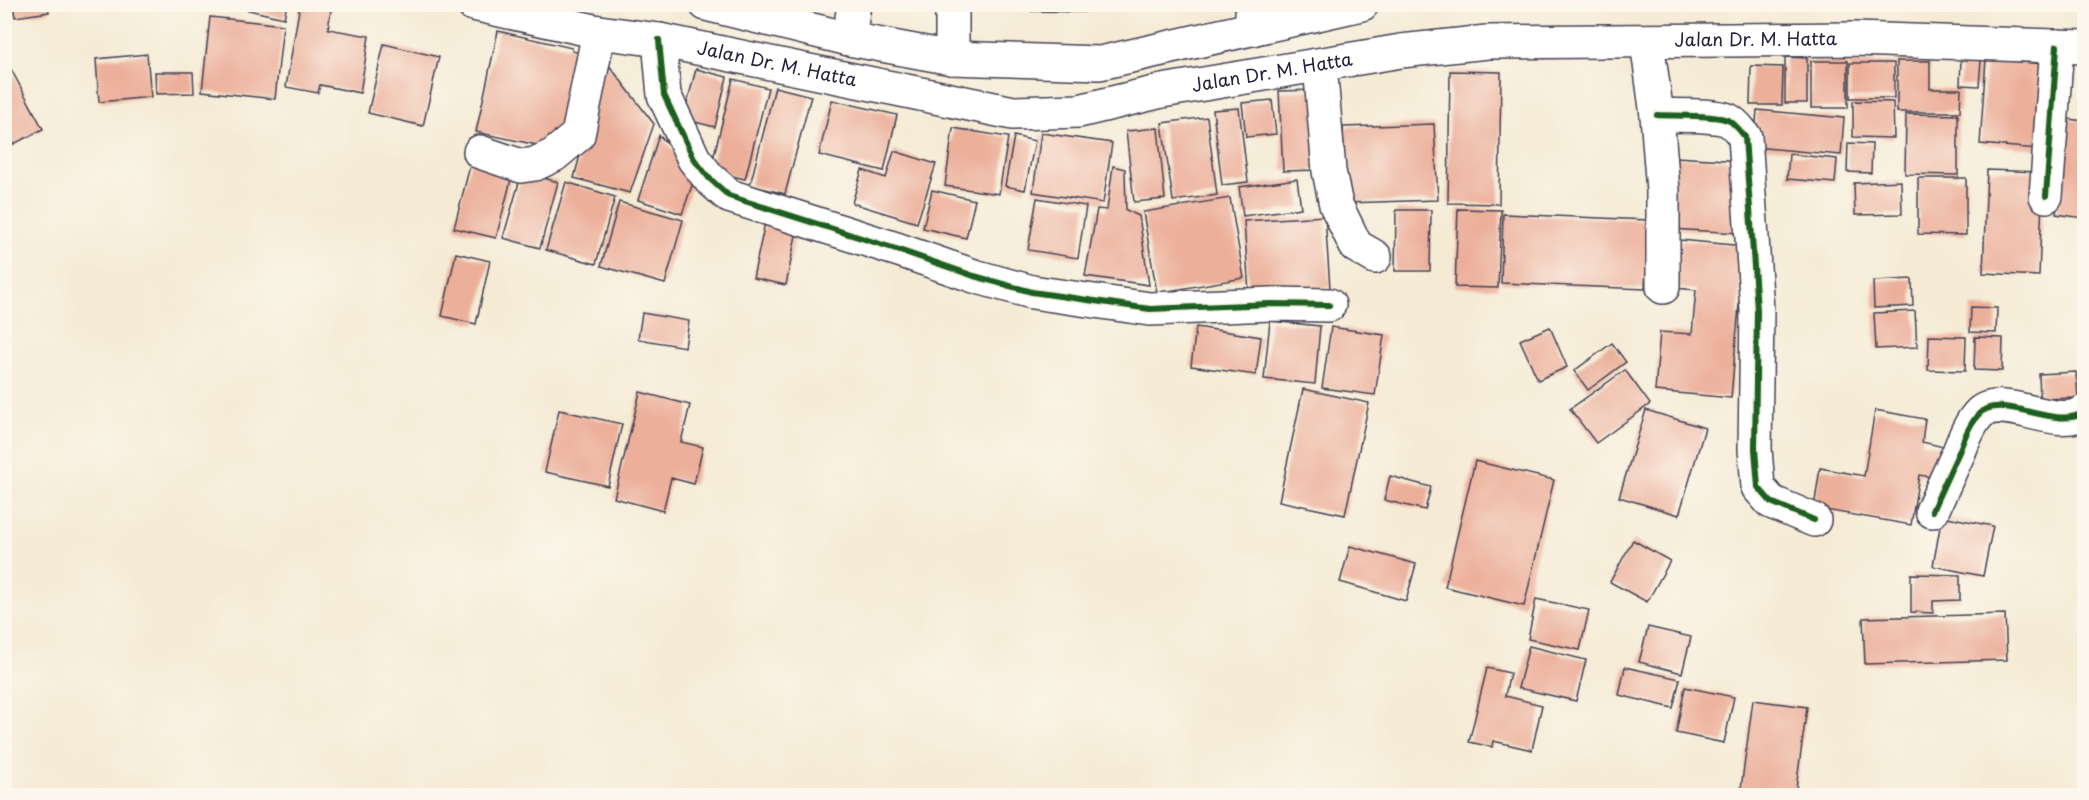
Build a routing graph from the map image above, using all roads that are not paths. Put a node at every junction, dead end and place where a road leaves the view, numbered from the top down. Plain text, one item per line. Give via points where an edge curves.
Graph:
1 (473, 4) edge
2 (706, 4) edge
3 (854, 4) edge
4 (952, 4) edge
5 (1362, 4) edge
6 (1252, 17) edge
7 (599, 32) junction
8 (849, 39) junction
9 (659, 40) junction
10 (1647, 42) junction
11 (2071, 46) edge
12 (951, 58) junction
13 (1320, 65) junction
14 (1657, 115) junction
15 (480, 152) dead end
16 (2046, 196) dead end
17 (1375, 257) dead end
18 (1663, 287) dead end
19 (1329, 304) dead end
20 (2085, 412) edge
21 (1932, 511) dead end
22 (1814, 520) dead end

1 - 7 street, Jalan Dr. M. Hatta
2 - 8 street
3 - 8 street
4 - 12 street
5 - 6 street
6 - 12 street via 1100,63
7 - 9 street, Jalan Dr. M. Hatta
7 - 15 street via 578,135 554,155 535,164 521,166
8 - 12 street
9 - 13 street, Jalan Dr. M. Hatta via 1013,113 1079,111 1162,91
9 - 19 street via 664,95 694,159 729,196 1032,292 1150,309
10 - 11 street, Jalan Dr. M. Hatta via 1855,39
10 - 13 street, Jalan Dr. M. Hatta via 1487,42
10 - 14 street
11 - 16 street
13 - 17 street via 1329,171 1336,205 1356,246
14 - 18 street
14 - 22 street via 1728,120 1745,137 1757,310 1758,487 1771,501
20 - 21 street via 2066,417 1997,406 1986,408 1969,428

